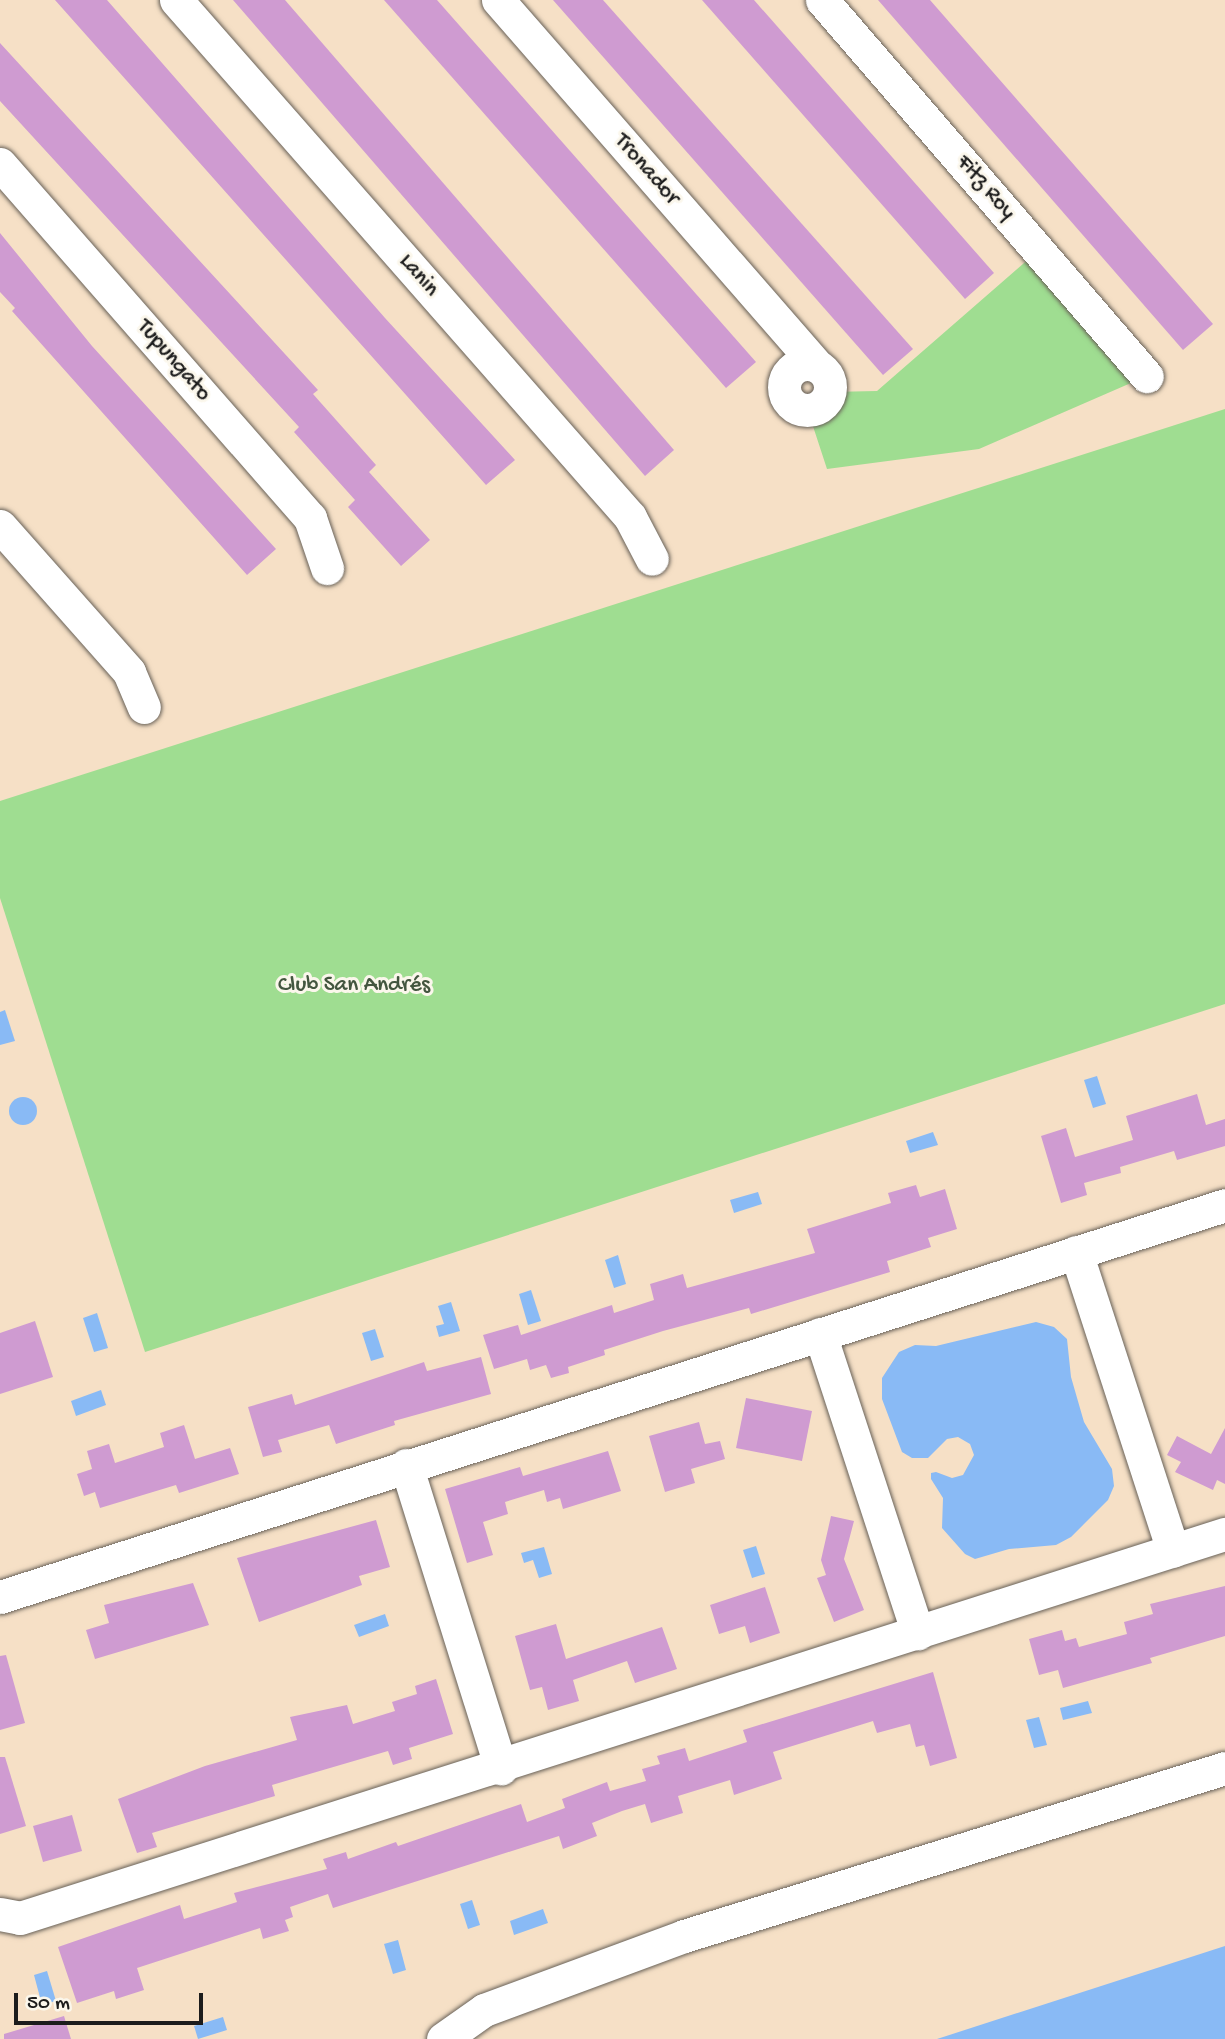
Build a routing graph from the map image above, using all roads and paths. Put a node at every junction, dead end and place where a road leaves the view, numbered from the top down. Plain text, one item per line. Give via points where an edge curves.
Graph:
1 (176, 0) edge
2 (498, 0) edge
3 (822, 0) edge
4 (0, 164) edge
5 (803, 369) dead end
6 (1147, 376) dead end
7 (0, 526) edge
8 (652, 559) dead end
9 (327, 568) dead end
10 (144, 708) dead end
11 (1225, 1205) edge
12 (1076, 1252) junction
13 (820, 1334) junction
14 (406, 1465) junction
15 (1225, 1534) edge
16 (1173, 1551) junction
17 (0, 1596) edge
18 (918, 1633) junction
19 (500, 1768) junction
20 (1225, 1768) edge
21 (0, 1914) edge
22 (443, 2039) edge

1 - 8 street, Lanin via 629,517
2 - 5 street, Tronador via 795,339
3 - 6 street, Fitz Roy
4 - 9 street, Tupungato via 310,518
7 - 10 street via 129,672
11 - 12 street
12 - 13 street
12 - 16 street
13 - 14 street
13 - 18 street
14 - 17 street
14 - 19 street
15 - 16 street
16 - 18 street
18 - 19 street
19 - 21 street via 20,1918
20 - 22 street via 684,1936 497,2004

